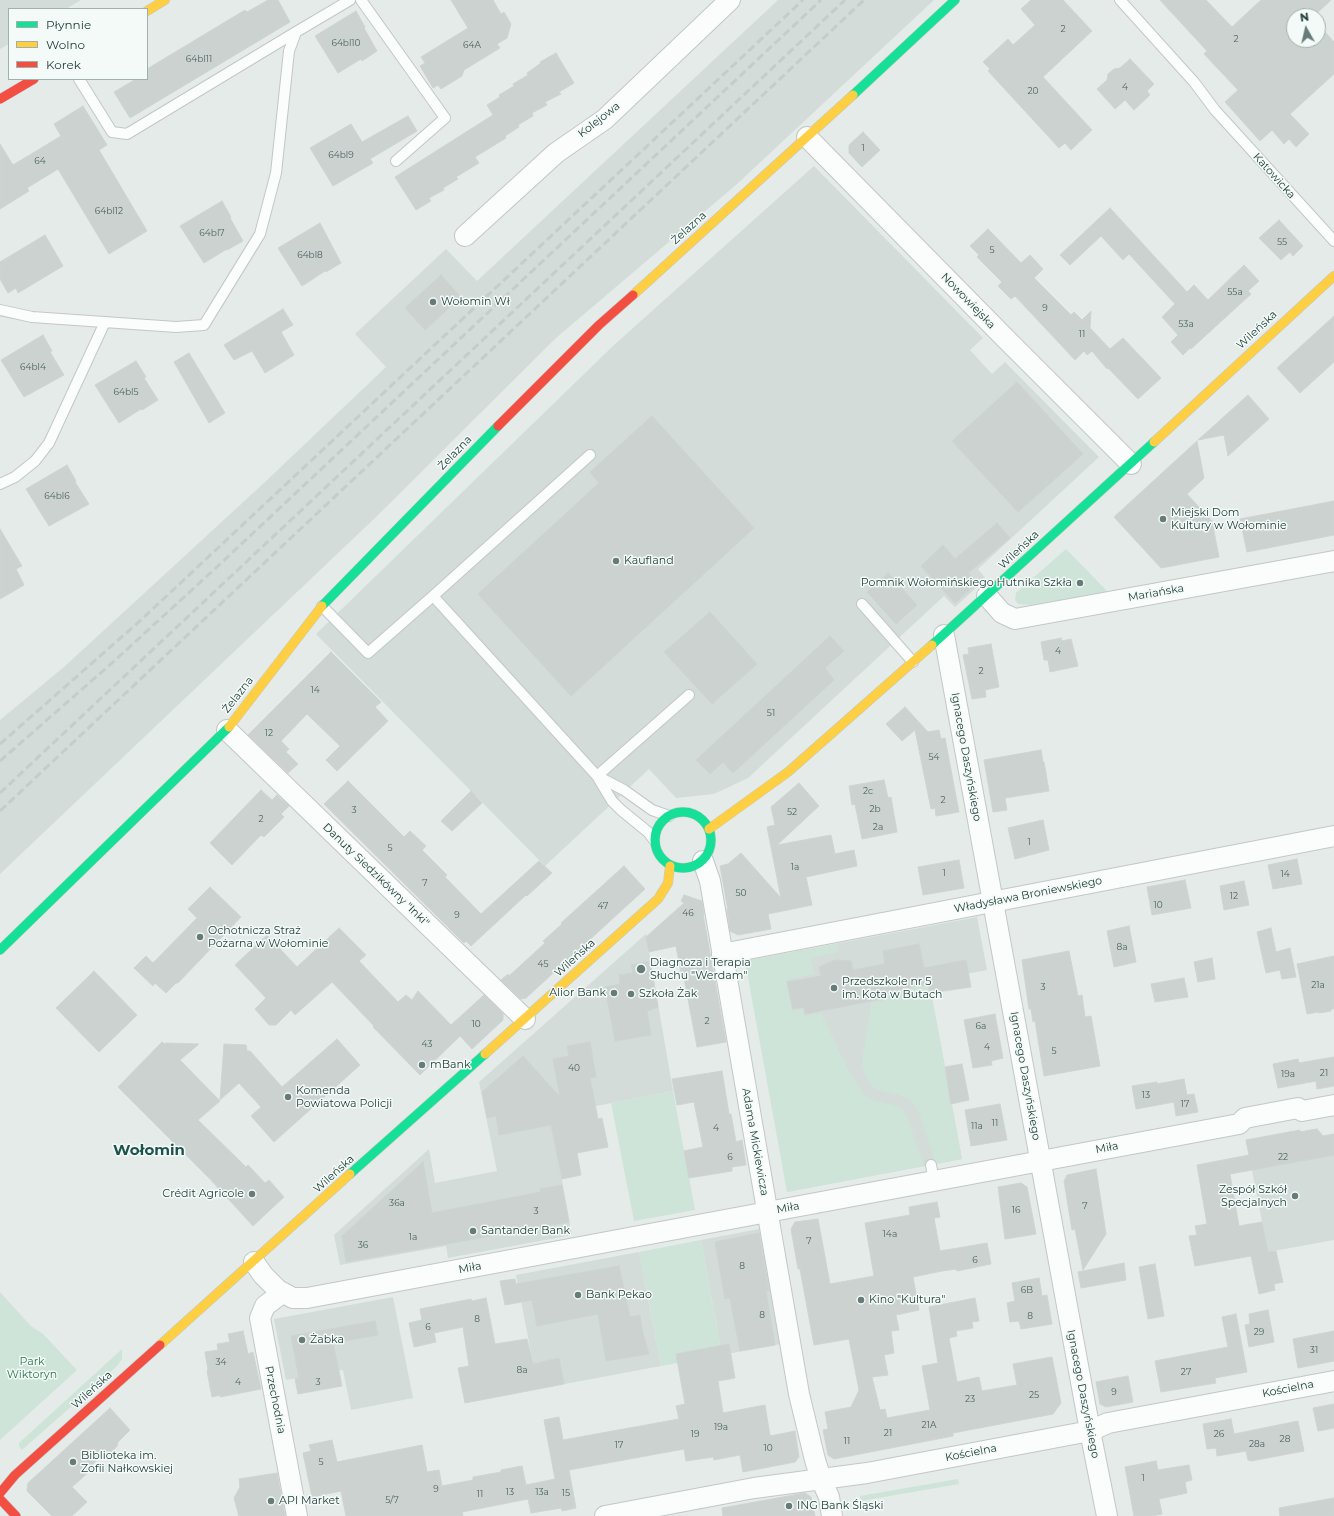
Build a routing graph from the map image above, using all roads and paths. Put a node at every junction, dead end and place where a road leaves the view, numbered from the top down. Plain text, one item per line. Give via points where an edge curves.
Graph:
1 (165, 0) edge
2 (350, 0) edge
3 (361, 0) edge
4 (730, 0) edge
5 (955, 0) edge
6 (1120, 0) edge
7 (148, 10) edge
8 (296, 32) junction
9 (32, 80) edge
10 (80, 80) edge
11 (0, 99) edge
12 (807, 137) junction
13 (396, 161) dead end
14 (465, 236) dead end
15 (1334, 241) edge
16 (1334, 276) edge
17 (0, 310) edge
18 (105, 322) junction
19 (590, 454) dead end
20 (1131, 464) junction
21 (0, 484) edge
22 (1334, 561) edge
23 (433, 596) junction
24 (987, 596) junction
25 (862, 604) dead end
26 (322, 606) junction
27 (944, 635) junction
28 (913, 662) junction
29 (689, 695) dead end
30 (227, 730) junction
31 (597, 776) junction
32 (669, 816) junction
33 (709, 829) junction
34 (1334, 836) edge
35 (654, 840) junction
36 (703, 861) junction
37 (670, 866) junction
38 (993, 901) junction
39 (0, 950) edge
40 (722, 954) junction
41 (525, 1019) junction
42 (1334, 1105) edge
43 (1040, 1160) junction
44 (767, 1212) junction
45 (254, 1262) junction
46 (282, 1293) junction
47 (1334, 1380) edge
48 (1090, 1431) junction
49 (821, 1479) junction
50 (0, 1493) edge
51 (0, 1499) edge
52 (16, 1516) edge
53 (297, 1516) edge
54 (605, 1516) edge
55 (832, 1516) edge
56 (1107, 1516) edge

1 - 7 street
2 - 8 lane
3 - 13 lane via 445,118
4 - 14 street, Kolejowa via 605,119 556,153
5 - 12 street, Żelazna
6 - 15 lane, Katowicka via 1194,82 1215,110
8 - 10 lane via 127,134 112,132
8 - 18 lane via 289,51 276,173 260,234 204,325 176,327
9 - 11 street
12 - 20 street, Nowowiejska
12 - 26 street, Żelazna via 599,325
16 - 20 street, Wileńska
17 - 18 lane via 32,317
18 - 21 lane via 49,443 35,461 15,478
19 - 23 lane
20 - 24 street, Wileńska
22 - 24 street, Mariańska via 1015,619 1002,614
23 - 26 lane via 368,653
23 - 31 lane
24 - 27 street, Wileńska
25 - 28 lane
26 - 30 street, Żelazna
27 - 28 street, Wileńska
27 - 38 street, Ignacego Daszyńskiego
28 - 33 street, Wileńska via 788,772
29 - 31 lane
30 - 39 street, Żelazna
30 - 41 street, Danuty Siedzikówny "Inki"
31 - 32 lane via 624,790 652,810
31 - 35 lane via 612,801
32 - 33 street via 676,812 692,813 705,822
32 - 35 street via 658,826
33 - 36 street via 712,843
34 - 38 street, Władysława Broniewskiego
35 - 37 street via 658,855
36 - 37 street via 690,868
36 - 40 street, Adama Mickiewicza via 710,881
37 - 41 street, Wileńska via 668,883 658,899
38 - 40 street, Władysława Broniewskiego
38 - 43 street, Ignacego Daszyńskiego
40 - 44 street, Adama Mickiewicza
41 - 45 street, Wileńska
42 - 43 street, Miła via 1302,1111 1298,1108 1245,1118 1240,1124
43 - 44 street, Miła via 932,1173
43 - 48 street, Ignacego Daszyńskiego
44 - 46 street, Miła via 317,1296 293,1298
44 - 49 street, Adama Mickiewicza via 799,1394
45 - 46 street, Miła
45 - 50 street, Wileńska via 27,1464
46 - 53 street, Przechodnia via 265,1306 260,1318
47 - 48 street, Kościelna via 1108,1423
48 - 49 street, Kościelna
48 - 56 street, Ignacego Daszyńskiego
49 - 54 street, Kościelna via 754,1488
49 - 55 street, Adama Mickiewicza via 829,1497
51 - 52 street

